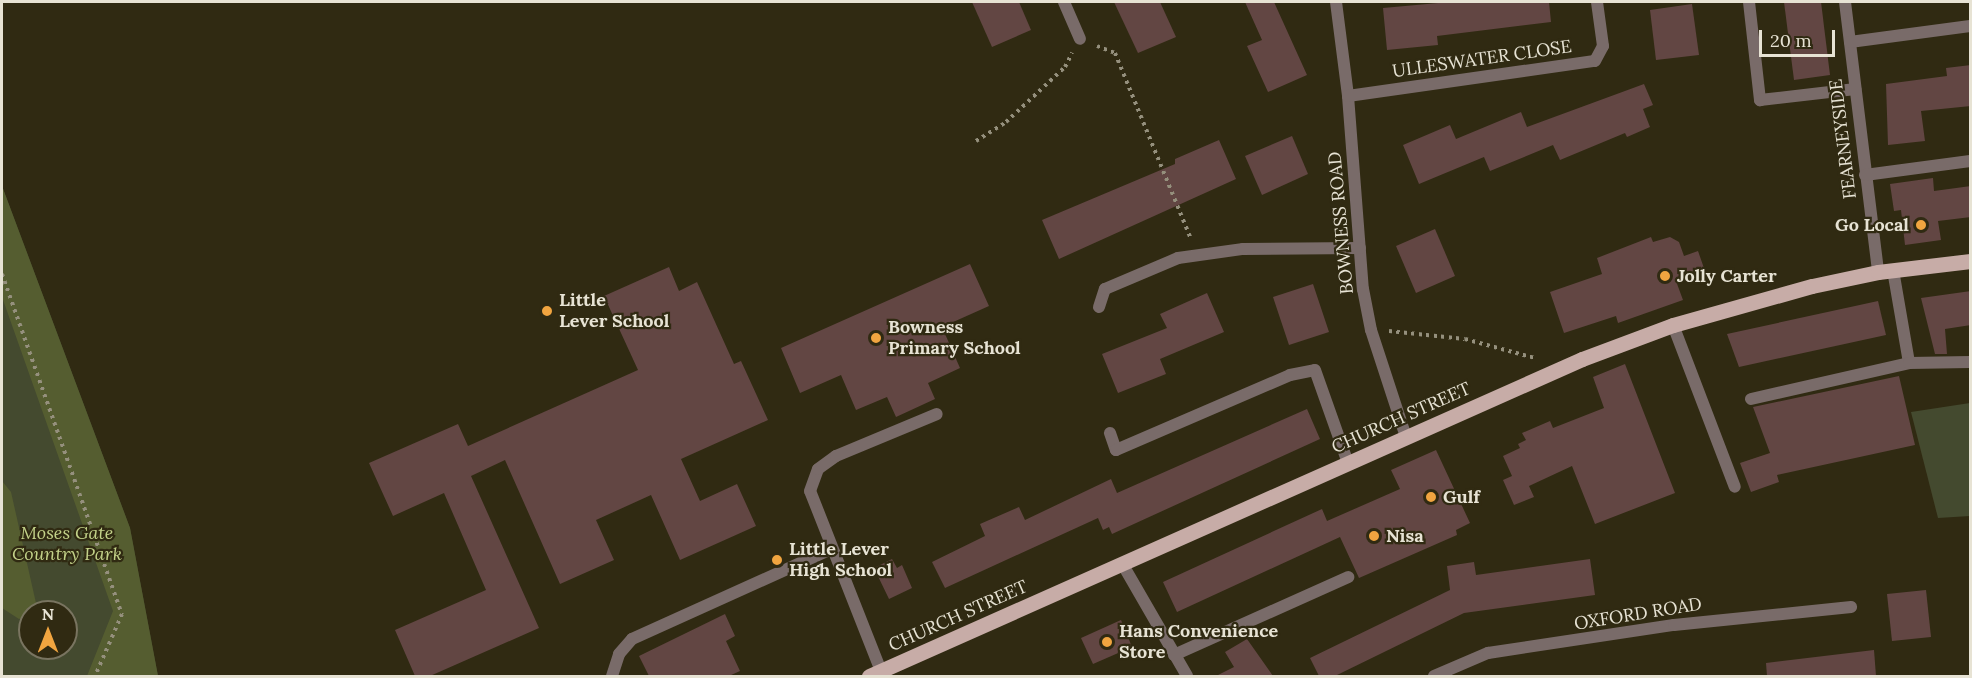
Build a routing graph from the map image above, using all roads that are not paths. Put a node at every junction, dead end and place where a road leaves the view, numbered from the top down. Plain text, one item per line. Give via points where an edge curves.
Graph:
1 (1064, 2) edge
2 (1336, 2) edge
3 (1597, 2) edge
4 (1749, 2) edge
5 (1845, 2) edge
6 (1971, 26) edge
7 (1080, 39) road end
8 (1850, 42) junction
9 (1856, 89) junction
10 (1348, 96) junction
11 (1971, 161) edge
12 (1864, 175) junction
13 (1359, 248) junction
14 (1971, 261) edge
15 (1886, 271) junction
16 (1099, 307) dead end
17 (1673, 325) junction
18 (1971, 362) edge
19 (1909, 363) junction
20 (1751, 399) dead end
21 (938, 414) dead end
22 (1110, 433) dead end
23 (1406, 436) junction
24 (1348, 463) junction
25 (1735, 487) dead end
26 (831, 549) junction
27 (1123, 565) junction
28 (1348, 577) dead end
29 (1851, 607) dead end
30 (1174, 655) junction
31 (875, 674) edge
32 (612, 676) edge
33 (1187, 676) edge
34 (1434, 676) edge

1 - 7 street
2 - 10 street, BOWNESS ROAD
3 - 10 street, ULLESWATER CLOSE via 1603,46 1595,61
4 - 9 street via 1760,100
5 - 8 street, FEARNEYSIDE
6 - 8 street
8 - 9 street, FEARNEYSIDE
9 - 12 street, FEARNEYSIDE
10 - 13 street, BOWNESS ROAD
11 - 12 street
12 - 15 street, FEARNEYSIDE
13 - 16 street via 1243,249 1178,258 1105,289
13 - 23 street, BOWNESS ROAD via 1371,330
14 - 15 main road, CHURCH STREET
15 - 17 main road, CHURCH STREET via 1812,286
15 - 19 street, FEARNEYSIDE
17 - 23 main road, CHURCH STREET via 1564,366
17 - 25 street
18 - 19 street
19 - 20 street
21 - 26 street via 836,456 818,469 810,491
22 - 24 street via 1116,450 1290,375 1315,370
23 - 24 main road, CHURCH STREET
24 - 27 main road, CHURCH STREET
26 - 31 street
26 - 32 street via 632,639 619,654
27 - 30 street
27 - 31 main road, CHURCH STREET
28 - 30 street
29 - 34 street, OXFORD ROAD via 1674,625 1488,653
30 - 33 street

